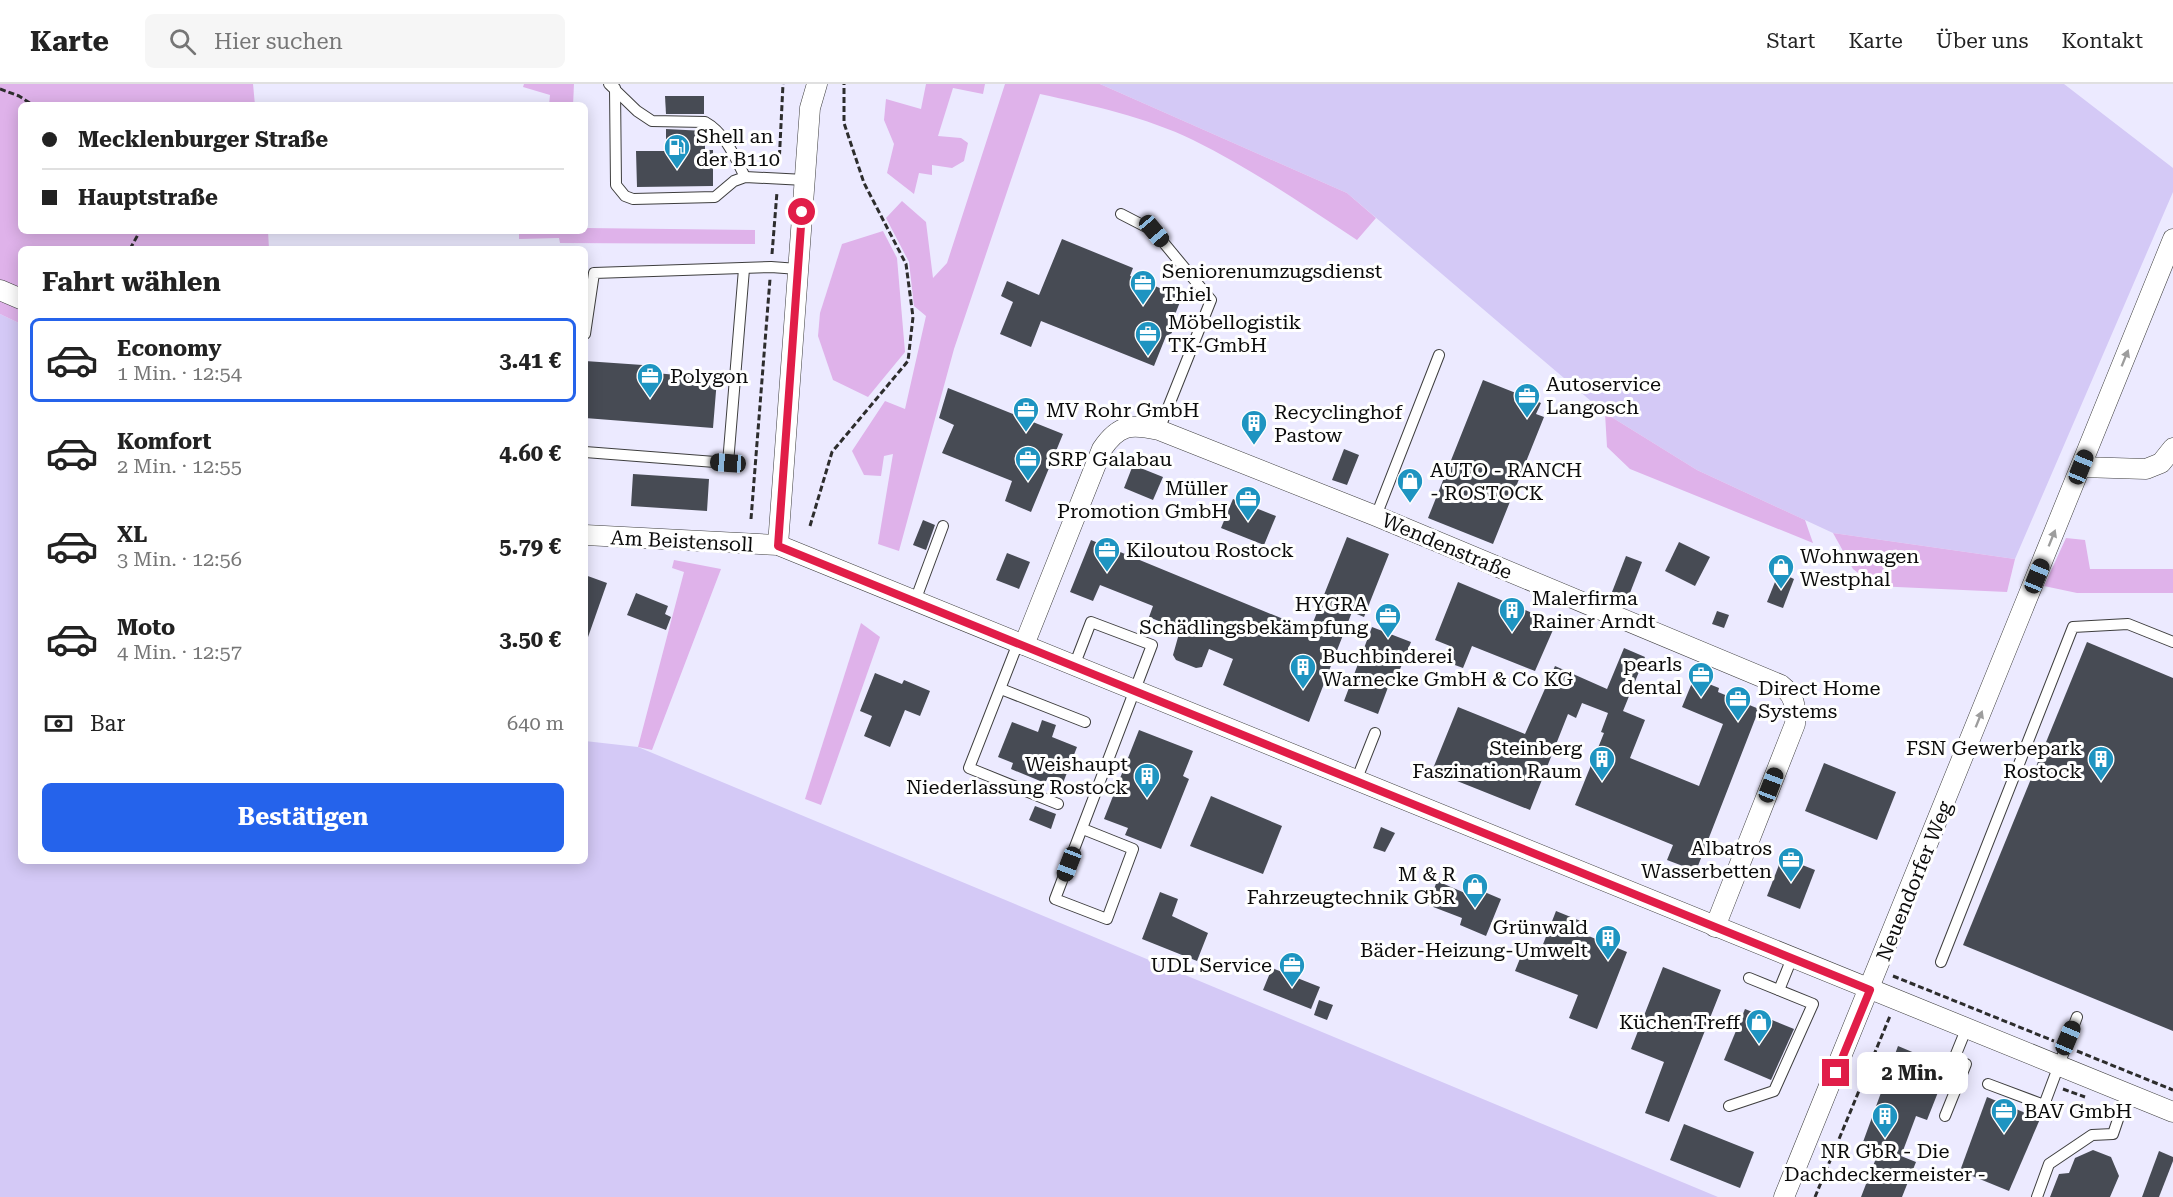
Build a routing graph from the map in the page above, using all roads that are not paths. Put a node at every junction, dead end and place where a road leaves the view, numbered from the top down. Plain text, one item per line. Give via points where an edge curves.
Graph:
1 (804, 84) edge
2 (817, 84) edge
3 (612, 86) edge
4 (810, 108) junction
5 (745, 177) junction
6 (805, 180) junction
7 (1121, 214) dead end
8 (2173, 238) edge
9 (744, 268) junction
10 (798, 269) junction
11 (0, 290) edge
12 (18, 298) edge
13 (588, 314) edge
14 (1439, 355) dead end
15 (1159, 430) junction
16 (2173, 448) edge
17 (588, 452) edge
18 (2081, 467) junction
19 (1376, 516) junction
20 (943, 526) dead end
21 (588, 535) edge
22 (778, 546) junction
23 (915, 601) junction
24 (2173, 642) edge
25 (1021, 644) junction
26 (1074, 666) junction
27 (1000, 688) junction
28 (1133, 690) junction
29 (1085, 722) dead end
30 (1376, 733) dead end
31 (1356, 781) junction
32 (1058, 804) dead end
33 (1083, 829) junction
34 (1715, 927) junction
35 (1792, 958) junction
36 (1941, 962) dead end
37 (1749, 978) dead end
38 (1779, 990) junction
39 (1870, 990) junction
40 (2077, 1017) dead end
41 (1967, 1028) junction
42 (2058, 1065) junction
43 (1988, 1084) dead end
44 (2127, 1094) junction
45 (1729, 1106) dead end
46 (2173, 1112) edge
47 (1945, 1116) dead end
48 (1784, 1197) edge
49 (2037, 1197) edge

1 - 4 street
2 - 4 street
3 - 5 lane via 652,121 710,125 725,141
3 - 5 lane via 616,185 625,196 715,197
4 - 6 street
5 - 6 lane
6 - 10 street
7 - 15 lane via 1154,231 1211,300
18 -> 8 street, Neuendorfer Weg
9 - 10 lane
9 - 13 lane via 594,273
9 - 17 lane via 728,463
10 - 22 street
11 - 12 street
14 - 19 lane
15 - 19 street, Wendenstraße
15 - 25 street, Wendenstraße via 1139,426 1111,435
16 - 18 street via 2161,463 2146,469
39 -> 18 street, Neuendorfer Weg
19 - 34 street, Wendenstraße via 1770,680 1792,693 1795,724
20 - 23 lane
21 - 22 street, Am Beistensoll
22 - 23 street, Am Beistensoll
23 - 25 street, Am Beistensoll
24 - 36 lane via 2128,624 2073,627
25 - 26 street, Am Beistensoll
25 - 27 lane
26 - 28 street, Am Beistensoll
26 - 28 lane via 1091,622 1152,645
27 - 29 lane
27 - 32 lane via 969,768
28 - 31 street, Am Beistensoll
28 - 33 lane
30 - 31 lane
31 - 34 street, Am Beistensoll
33 - 33 lane via 1055,899 1107,919 1133,849
34 - 35 street, Am Beistensoll
35 - 38 lane
35 - 39 street, Am Beistensoll
37 - 38 lane
38 - 45 lane via 1812,1004 1808,1014 1774,1091
39 - 41 street, Am Beistensoll
39 - 48 street, Neuendorfer Weg
40 - 42 lane
41 - 42 street, Am Beistensoll
41 - 47 lane via 1954,1059 1966,1064
42 - 43 lane via 2044,1105
42 - 44 street, Am Beistensoll
44 - 46 street, Am Beistensoll
44 - 49 lane via 2113,1134 2092,1135 2049,1164

